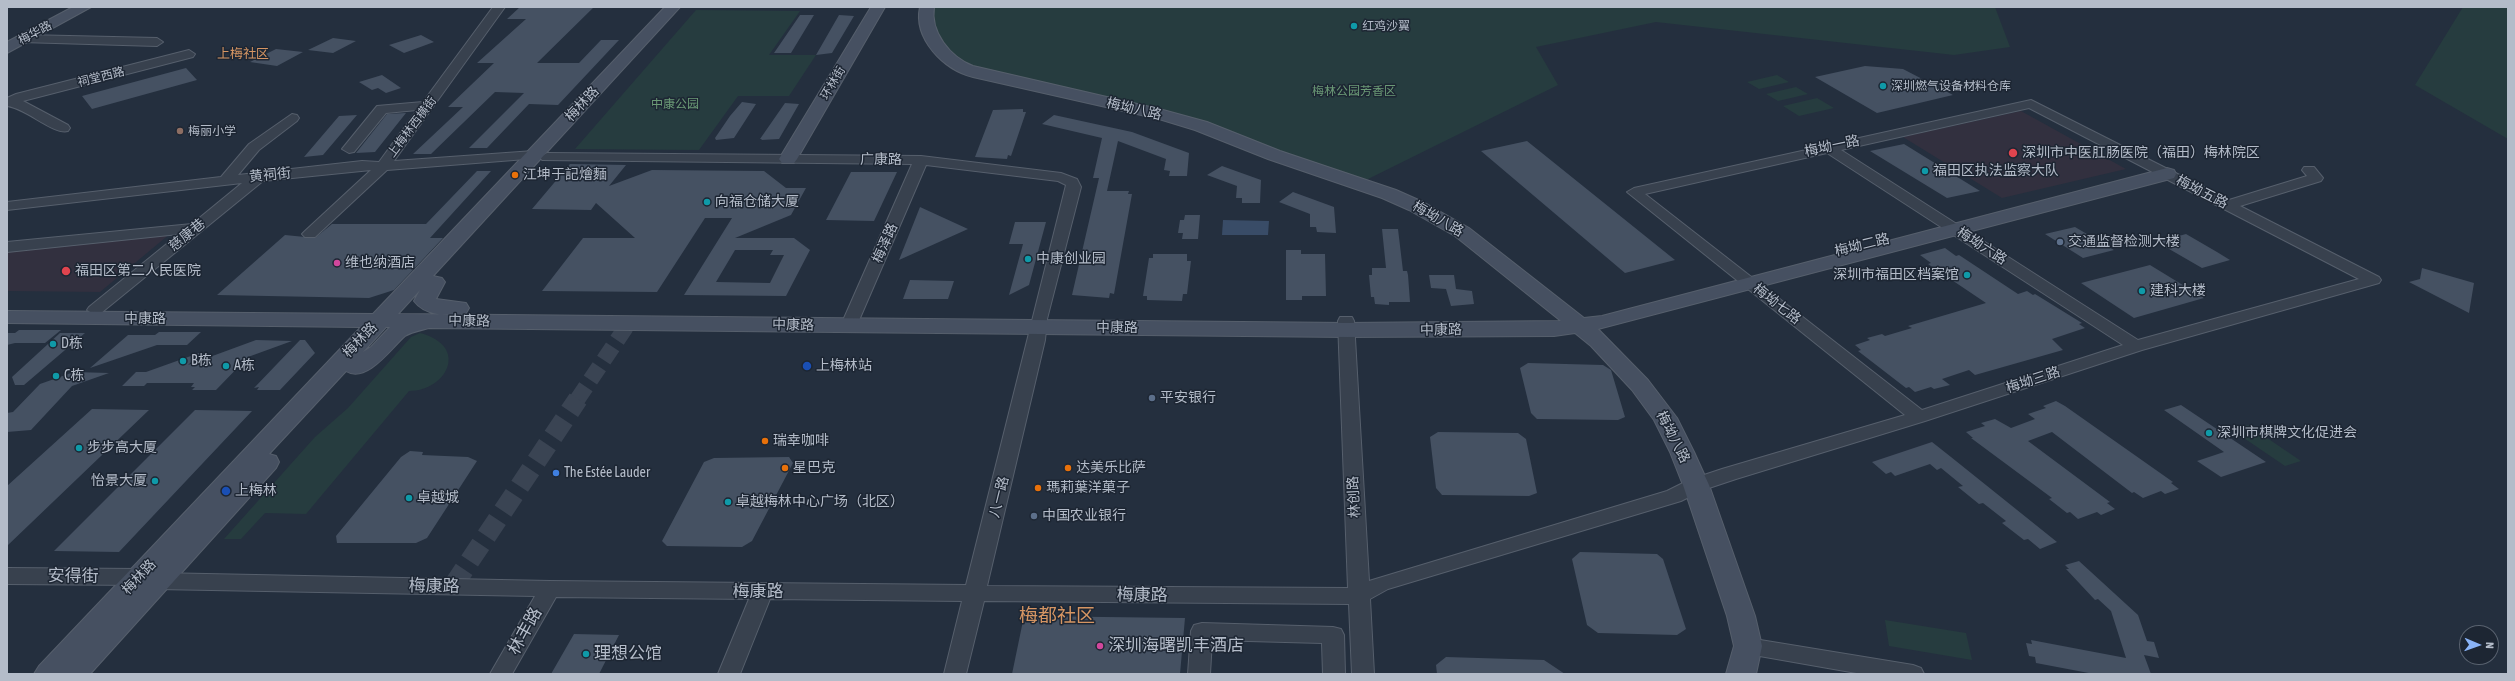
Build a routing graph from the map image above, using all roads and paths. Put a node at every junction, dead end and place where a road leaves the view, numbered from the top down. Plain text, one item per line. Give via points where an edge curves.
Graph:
1 (73, 7) edge
2 (84, 7) edge
3 (499, 7) edge
4 (673, 7) edge
5 (686, 7) edge
6 (878, 7) edge
7 (927, 7) edge
8 (25, 39) junction
9 (7, 42) edge
10 (157, 42) dead end
11 (7, 48) edge
12 (189, 54) dead end
13 (10, 102) edge
14 (2031, 104) joint
15 (429, 106) junction
16 (292, 118) dead end
17 (63, 128) dead end
18 (1827, 147) junction
19 (349, 149) dead end
20 (540, 156) junction
21 (788, 159) junction
22 (921, 160) junction
23 (383, 166) junction
24 (2309, 170) dead end
25 (2162, 171) junction
26 (260, 176) junction
27 (226, 180) junction
28 (1634, 192) joint
29 (2228, 205) junction
30 (7, 206) edge
31 (1952, 226) junction
32 (196, 228) junction
33 (310, 234) dead end
34 (7, 247) edge
35 (1746, 279) junction
36 (2373, 280) joint
37 (426, 282) junction
38 (7, 309) edge
39 (95, 310) junction
40 (324, 316) junction
41 (393, 316) junction
42 (7, 317) edge
43 (467, 317) junction
44 (851, 321) junction
45 (1573, 322) junction
46 (1038, 323) junction
47 (1346, 325) junction
48 (2136, 346) junction
49 (345, 366) junction
50 (1919, 417) junction
51 (1696, 485) junction
52 (7, 576) edge
53 (142, 581) junction
54 (7, 584) edge
55 (550, 589) junction
56 (762, 592) junction
57 (976, 593) junction
58 (1359, 594) junction
59 (1748, 646) junction
60 (49, 674) edge
61 (72, 674) edge
62 (501, 674) edge
63 (728, 674) edge
64 (955, 674) edge
65 (1199, 674) edge
66 (1334, 674) edge
67 (1363, 674) edge
68 (1741, 674) edge
69 (1913, 674) edge

1 - 9 main road, 梅华路
2 - 8 main road, 梅华路
3 - 15 street, 上梅林西横街
4 - 20 main road, 梅林路
5 - 20 main road, 梅林路
6 - 21 main road, 环林街
7 - 45 main road, 梅坳八路 via 926,21 932,34 946,55 956,64 990,77 1188,122 1274,155 1389,194 1458,229
8 - 10 street
8 - 11 main road, 梅华路
12 - 13 street, 祠堂西路
13 - 17 street
14 - 18 street, 梅坳一路
14 - 25 street, 梅坳五路
15 - 19 street via 382,109
15 - 23 street, 上梅林西横街
16 - 27 street via 254,147
18 - 28 street, 梅坳一路
18 - 31 street, 梅坳六路
20 - 21 street, 广康路
20 - 23 street, 黄祠街
20 - 37 main road, 梅林路
21 - 22 street, 广康路
22 - 44 street, 梅泽路
22 - 46 street, 广康路 via 1061,177 1072,182 1074,187
23 - 26 street, 黄祠街 via 362,165
23 - 33 street, 上梅林西横街
24 - 29 street via 2316,178
25 - 29 street, 梅坳五路
25 - 31 main road, 梅坳二路
26 - 27 street, 黄祠街
26 - 32 street, 慈康巷
27 - 30 street, 黄祠街
28 - 35 street, 梅坳七路
29 - 36 street, 梅坳五路
31 - 35 main road, 梅坳二路
31 - 48 street, 梅坳六路
32 - 34 street
32 - 39 street, 慈康巷
35 - 45 main road, 梅坳二路
35 - 50 street, 梅坳七路
36 - 48 street, 梅坳三路
37 - 40 main road via 402,289 378,306
37 - 41 main road, 梅林路
37 - 43 main road via 433,289 425,301 428,305 460,308
38 - 39 main road, 中康路
39 - 40 main road, 中康路
40 - 41 main road, 中康路
40 - 42 main road, 中康路
40 - 49 main road via 326,325 353,327 356,333
41 - 43 main road, 中康路
41 - 49 main road, 梅林路
43 - 44 main road, 中康路
43 - 49 main road via 406,327 398,331 379,352
44 - 46 main road, 中康路
45 - 47 main road, 中康路
45 - 51 main road, 梅坳八路 via 1605,347 1651,398 1665,418
46 - 47 main road, 中康路
46 - 57 street, 八一路 via 1037,340
47 - 58 street, 林创路
48 - 50 street, 梅坳三路
49 - 53 main road, 梅林路
50 - 51 street, 梅坳三路
51 - 58 street, 梅康路 via 1674,496 1381,584
51 - 59 main road, 梅坳八路 via 1741,616
52 - 53 street, 安得街
53 - 54 street, 安得街
53 - 55 street, 梅康路
53 - 60 main road, 梅林路
53 - 61 main road, 梅林路
55 - 56 street, 梅康路
55 - 62 street, 林丰路
56 - 57 street, 梅康路
56 - 63 street
57 - 58 street, 梅康路 via 1336,597
57 - 64 street, 八一路
58 - 67 street, 林创路
59 - 68 main road, 梅坳八路
59 - 69 street
65 - 66 street via 1202,630 1333,635

